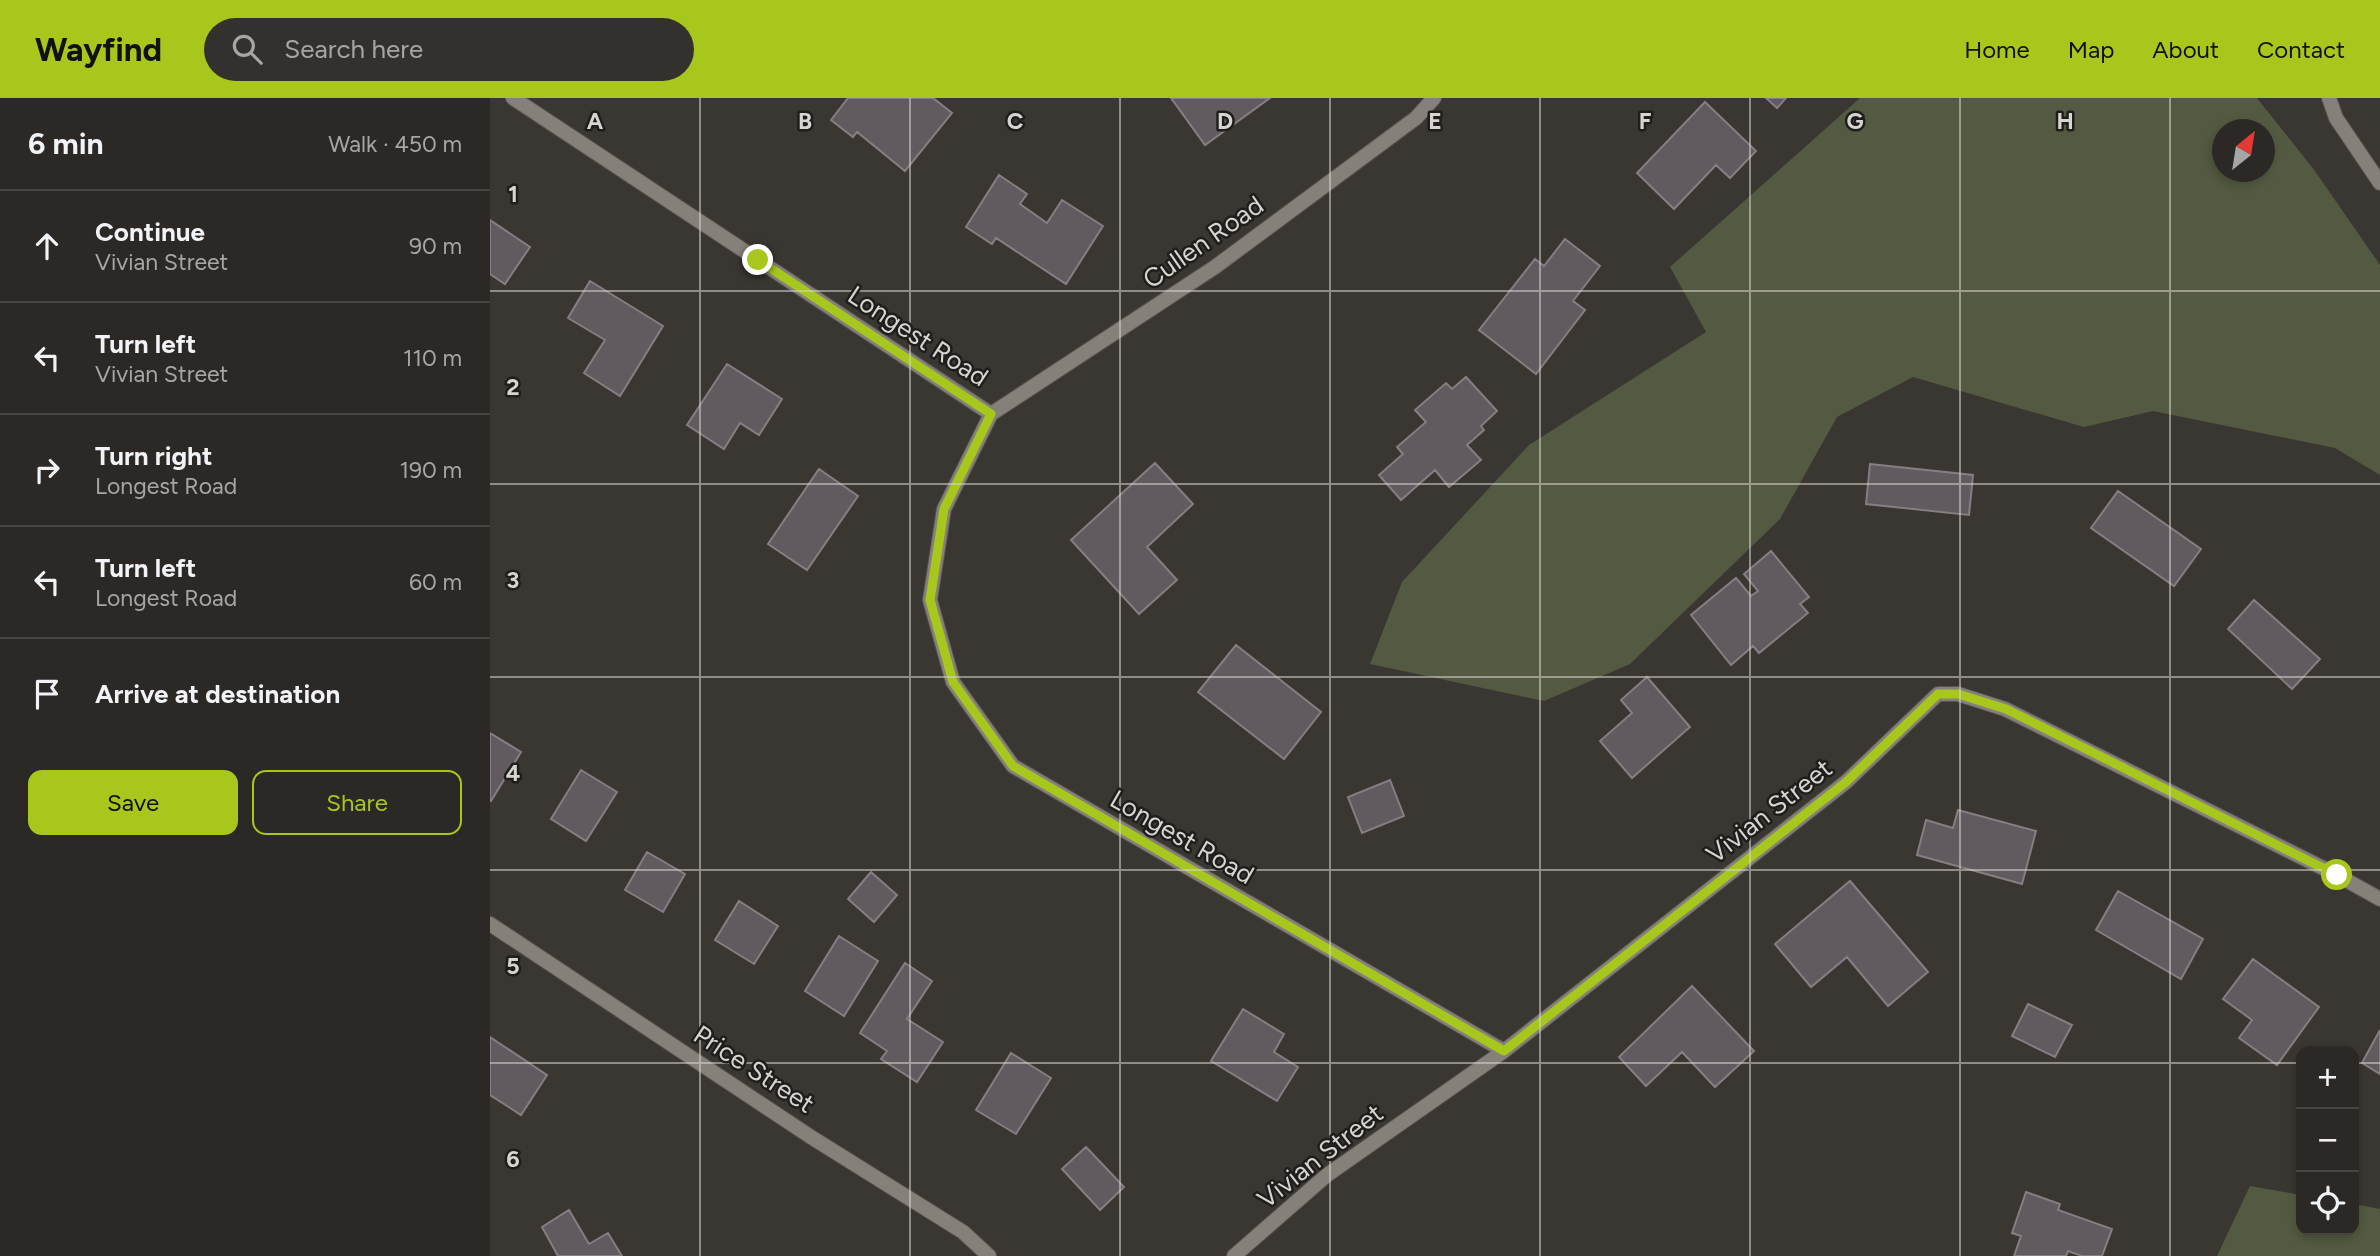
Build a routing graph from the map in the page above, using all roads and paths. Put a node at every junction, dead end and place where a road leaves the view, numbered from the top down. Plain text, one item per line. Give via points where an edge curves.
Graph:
1 (513, 98) edge
2 (1434, 98) edge
3 (2329, 98) edge
4 (2380, 183) edge
5 (991, 414) junction
6 (2380, 900) edge
7 (490, 924) edge
8 (1504, 1051) junction
9 (989, 1256) edge
10 (1234, 1256) edge

1 - 5 street, Longest Road
2 - 5 street, Cullen Road via 1416,117 1215,267
3 - 4 street via 2336,118
5 - 8 street, Longest Road via 944,509 930,600 953,682 1013,766
6 - 8 street, Vivian Street via 2006,709 1958,694 1938,694 1846,782
7 - 9 street, Price Street via 963,1232
8 - 10 street, Vivian Street via 1327,1175

